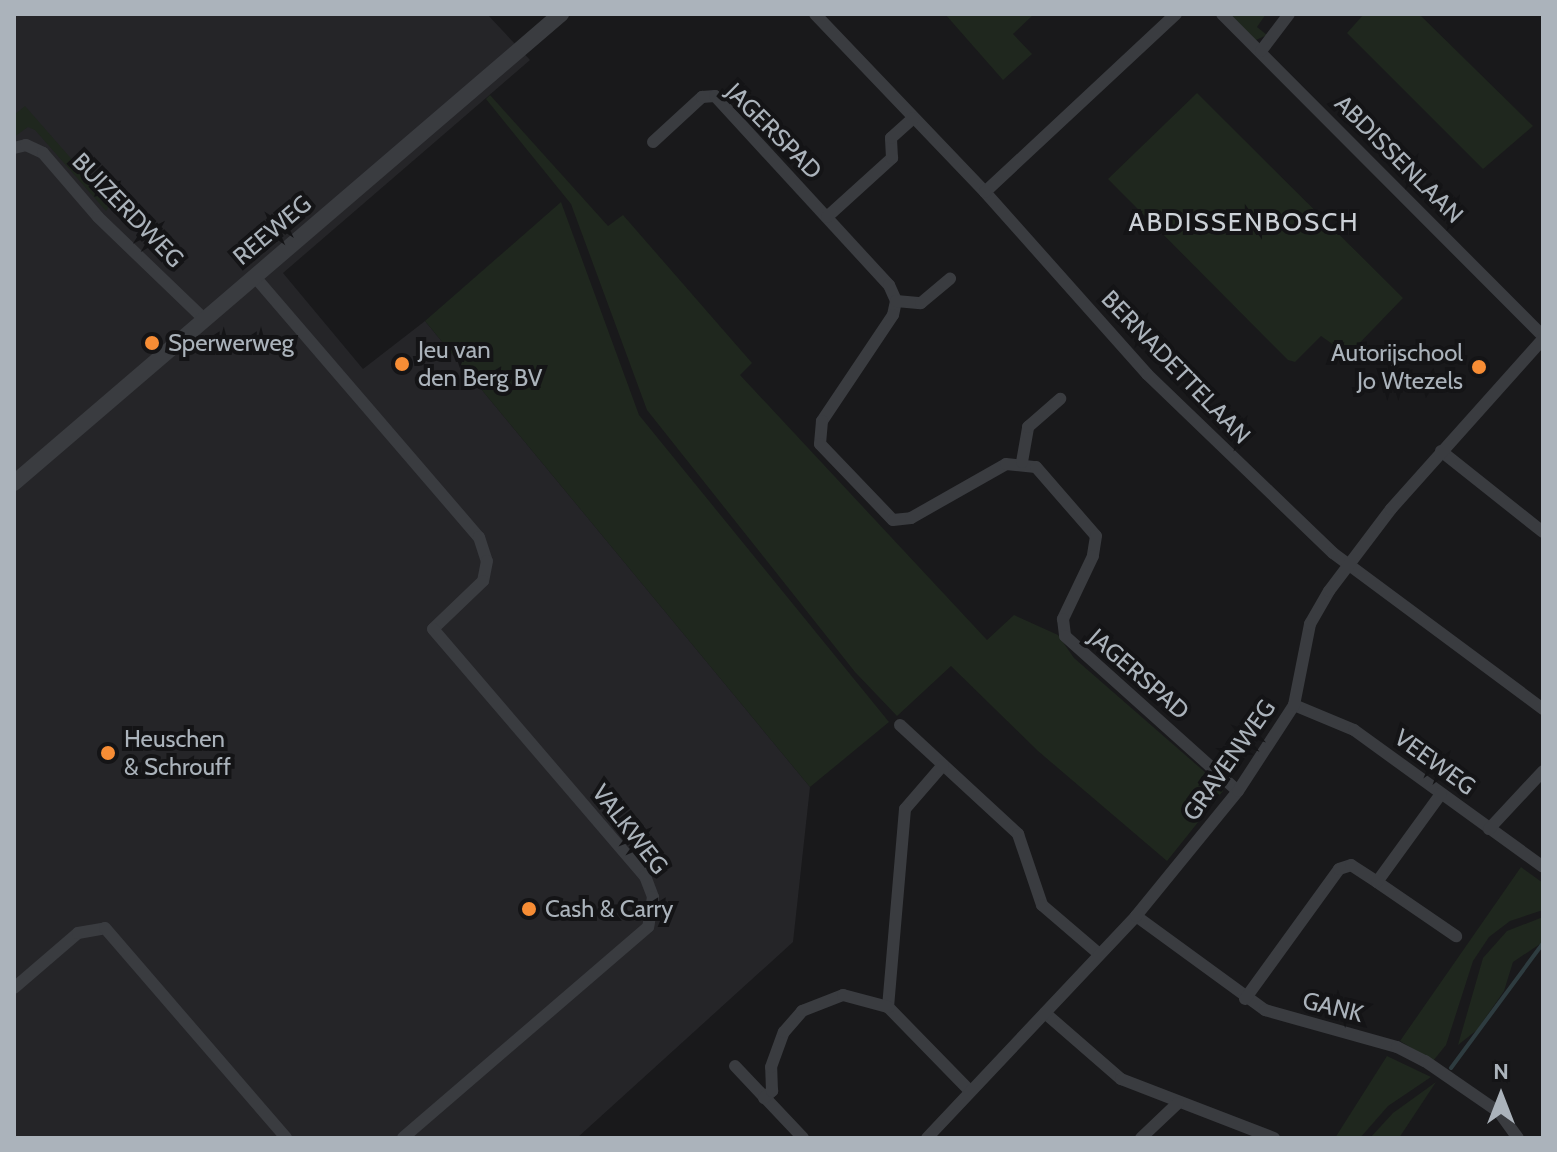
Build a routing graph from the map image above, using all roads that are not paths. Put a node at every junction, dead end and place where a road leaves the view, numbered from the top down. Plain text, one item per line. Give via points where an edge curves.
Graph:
1 (561, 14) edge
2 (815, 14) edge
3 (1176, 14) edge
4 (1222, 14) edge
5 (1289, 14) edge
6 (1261, 51) junction
7 (913, 118) junction
8 (653, 142) dead end
9 (14, 148) edge
10 (985, 192) junction
11 (827, 217) junction
12 (255, 277) junction
13 (950, 279) dead end
14 (896, 301) junction
15 (204, 319) junction
16 (1543, 338) edge
17 (1060, 399) dead end
18 (1441, 451) junction
19 (1022, 462) junction
20 (14, 483) edge
21 (1543, 532) edge
22 (1348, 564) junction
23 (1294, 705) junction
24 (1543, 709) edge
25 (900, 725) dead end
26 (943, 765) junction
27 (1543, 771) edge
28 (1238, 791) junction
29 (1441, 794) junction
30 (1489, 829) junction
31 (1543, 867) edge
32 (1377, 882) junction
33 (1136, 916) junction
34 (1456, 936) dead end
35 (1098, 953) junction
36 (14, 988) edge
37 (1245, 999) junction
38 (888, 1007) junction
39 (1045, 1013) junction
40 (735, 1066) dead end
41 (970, 1091) junction
42 (764, 1098) junction
43 (1178, 1103) junction
44 (286, 1138) edge
45 (403, 1138) edge
46 (803, 1138) edge
47 (927, 1138) edge
48 (1141, 1138) edge
49 (1274, 1138) edge
50 (1518, 1138) edge

1 - 12 street, REEWEG
2 - 7 street, BERNADETTELAAN
3 - 10 street
4 - 6 street, ABDISSENLAAN
5 - 6 street
6 - 16 street, ABDISSENLAAN
7 - 10 street, BERNADETTELAAN
7 - 11 street via 891,138 892,158
8 - 11 street, JAGERSPAD via 702,97 715,96
9 - 15 street, BUIZERDWEG via 26,145 43,153 98,217
10 - 22 street, BERNADETTELAAN via 1147,374
11 - 14 street, JAGERSPAD via 889,285
12 - 15 street, REEWEG
12 - 45 street, VALKWEG via 486,550 483,581 433,629 645,876 653,916 648,927
13 - 14 street via 921,303
14 - 19 street via 893,315 822,421 819,438 825,451 893,520 911,518 1006,464
15 - 20 street, REEWEG
16 - 18 street, GRAVENWEG
17 - 19 street via 1028,427
18 - 21 street
18 - 22 street, GRAVENWEG
19 - 28 street, JAGERSPAD via 1036,467 1096,536 1093,556 1063,619 1068,641
22 - 23 street, GRAVENWEG via 1310,624
22 - 24 street, BERNADETTELAAN
23 - 28 street, GRAVENWEG
23 - 29 street, VEEWEG via 1354,730
25 - 26 street
26 - 35 street via 1018,834 1042,905
26 - 38 street via 905,809
27 - 30 street
28 - 33 street, GRAVENWEG
29 - 30 street, VEEWEG
29 - 32 street
30 - 31 street, VEEWEG
32 - 34 street
32 - 37 street via 1351,865 1343,866
33 - 35 street, GRAVENWEG
33 - 37 street, GANK
35 - 39 street, GRAVENWEG
36 - 44 street via 78,933 100,927 111,931
37 - 50 street, GANK via 1294,1020 1397,1047 1499,1112
38 - 41 street
38 - 42 street via 843,995 802,1011 784,1032 771,1067 772,1091
39 - 41 street, GRAVENWEG
39 - 43 street via 1121,1079
40 - 42 street
41 - 47 street, GRAVENWEG
42 - 46 street
43 - 48 street
43 - 49 street

